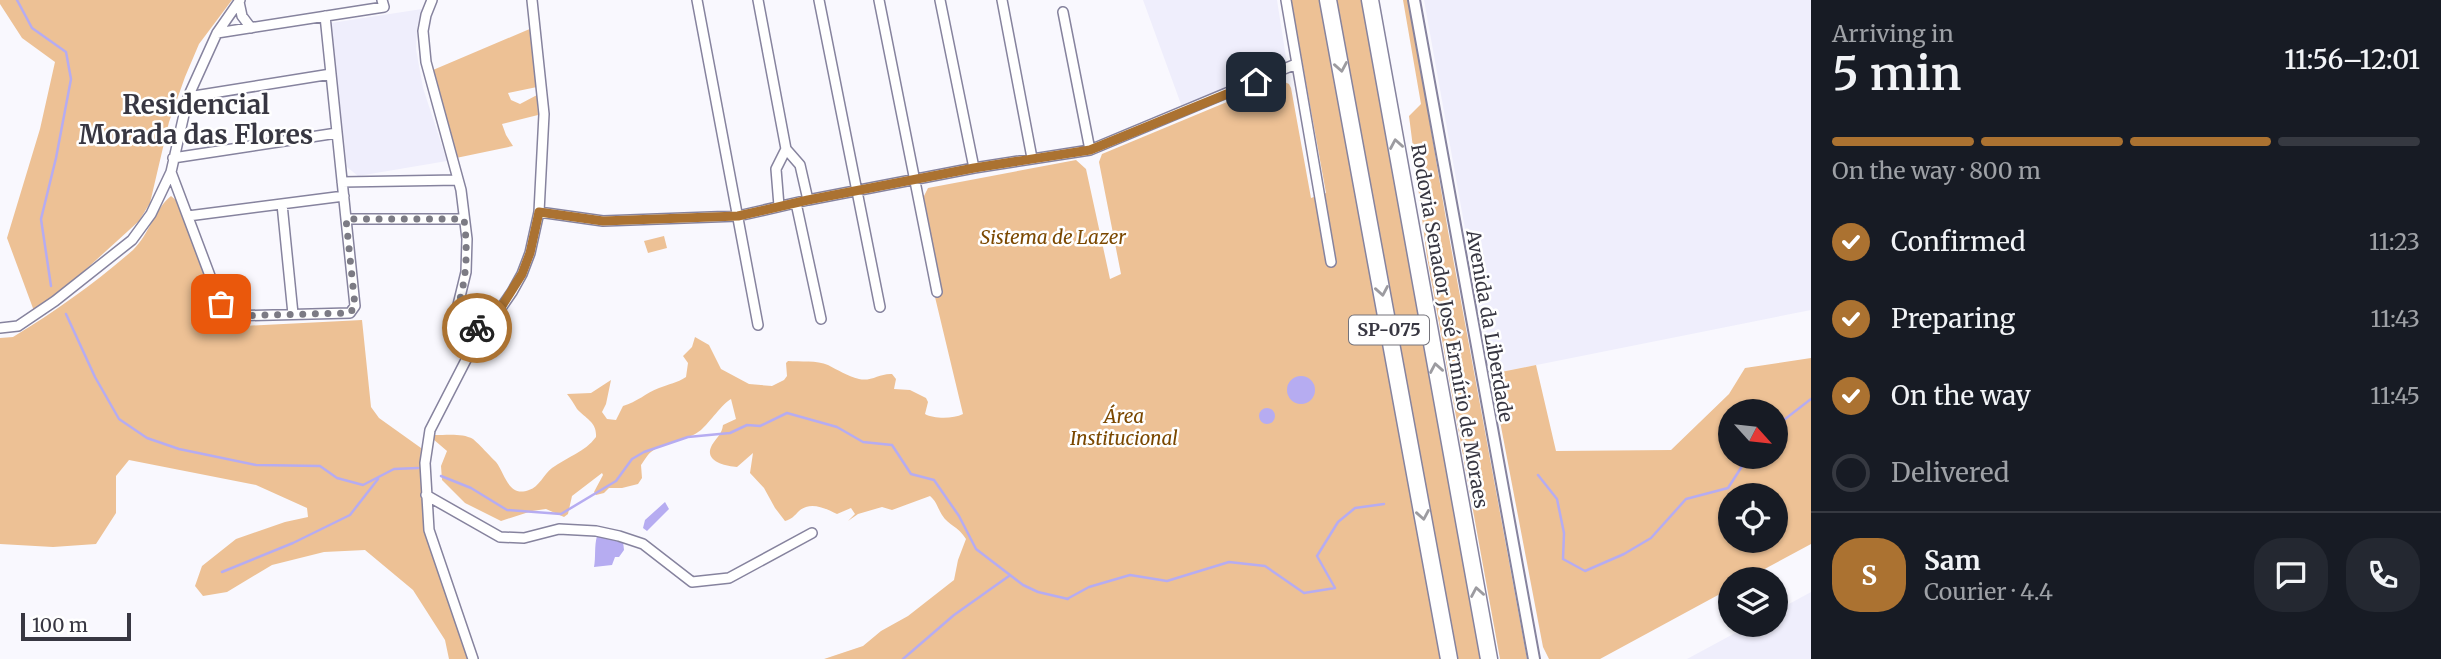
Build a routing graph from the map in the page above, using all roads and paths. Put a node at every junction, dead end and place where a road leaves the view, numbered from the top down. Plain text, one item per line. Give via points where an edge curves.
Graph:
1 (432, 0) edge
2 (532, 0) edge
3 (697, 0) edge
4 (758, 0) edge
5 (819, 0) edge
6 (879, 0) edge
7 (940, 0) edge
8 (1002, 0) edge
9 (1286, 0) edge
10 (1328, 0) edge
11 (1370, 0) edge
12 (1414, 0) edge
13 (240, 1) edge
14 (383, 4) edge
15 (1063, 12) dead end
16 (325, 16) junction
17 (251, 28) junction
18 (217, 33) junction
19 (1296, 64) junction
20 (331, 74) junction
21 (188, 97) junction
22 (337, 133) junction
23 (786, 149) junction
24 (1090, 150) junction
25 (173, 158) junction
26 (1032, 158) junction
27 (974, 168) junction
28 (171, 172) junction
29 (458, 180) junction
30 (915, 181) junction
31 (342, 182) junction
32 (857, 191) junction
33 (344, 196) junction
34 (808, 200) junction
35 (796, 203) junction
36 (282, 204) junction
37 (779, 206) junction
38 (539, 212) junction
39 (188, 216) junction
40 (738, 216) junction
41 (346, 219) junction
42 (464, 219) junction
43 (1331, 262) dead end
44 (937, 292) dead end
45 (880, 307) dead end
46 (293, 314) junction
47 (0, 319) edge
48 (821, 319) dead end
49 (758, 324) dead end
50 (18, 327) junction
51 (0, 328) edge
52 (485, 333) junction
53 (426, 495) junction
54 (812, 533) dead end
55 (473, 659) edge
56 (1449, 659) edge
57 (1489, 659) edge
58 (1534, 659) edge

1 - 29 street via 423,31 426,62
2 - 38 street via 544,114
3 - 40 street
4 - 23 street
5 - 32 street
6 - 30 street
7 - 27 street
8 - 26 street
9 - 19 street
10 -> 56 highway, SP-075
57 -> 11 highway, Rodovia Senador José Ermírio de Moraes / SP-075
12 - 58 street, Avenida da Liberdade
13 - 17 street via 242,16
13 - 18 street
14 - 16 street
15 - 24 street
16 - 17 street
16 - 20 street
17 - 18 street
18 - 21 street
19 - 24 street
19 - 43 street
20 - 21 street
20 - 22 street
21 - 25 street
22 - 25 street
22 - 31 street
23 - 34 street via 800,165
23 - 37 street via 776,169
24 - 26 street
25 - 28 street
26 - 27 street
27 - 30 street
28 - 39 street
28 - 50 street via 151,214 132,240
29 - 31 street
29 - 42 street
30 - 32 street
30 - 44 street
31 - 33 street
32 - 34 street
32 - 45 street
33 - 36 street
33 - 41 street
34 - 35 street
35 - 37 street
35 - 48 street
36 - 39 street
36 - 46 street
37 - 40 street
38 - 40 street via 603,221
38 - 52 street via 522,274
39 - 46 street via 229,316
40 - 49 street
41 - 42 street
41 - 46 street via 355,306 350,313
42 - 52 street via 466,272 457,309
47 - 50 street
50 - 51 street
52 - 53 street via 430,430
53 - 54 street via 500,537 524,538 559,529 619,536 643,544 692,582 729,578
53 - 55 street via 429,530

